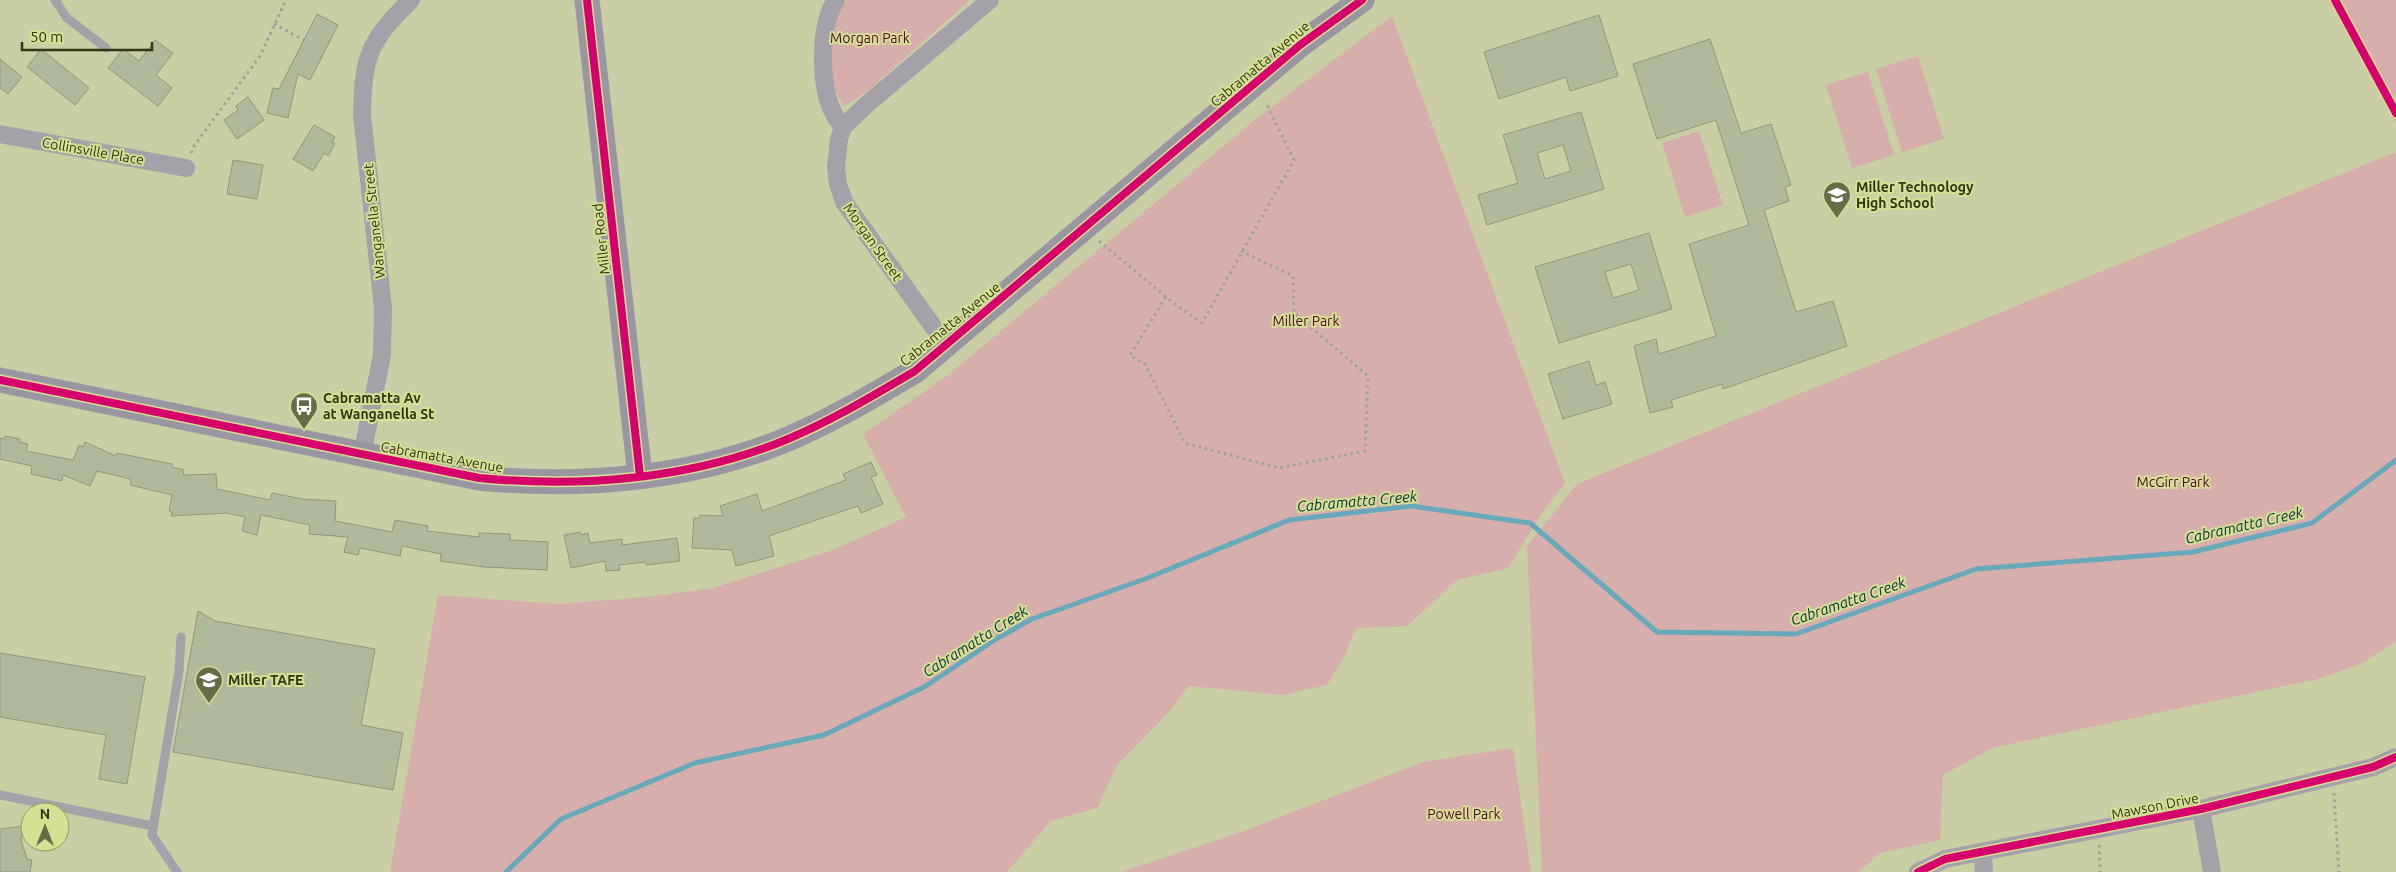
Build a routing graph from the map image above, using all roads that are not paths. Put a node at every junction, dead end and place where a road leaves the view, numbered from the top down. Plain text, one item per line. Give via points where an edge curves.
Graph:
1 (55, 0) edge
2 (411, 0) edge
3 (587, 0) edge
4 (836, 0) edge
5 (990, 0) edge
6 (1362, 0) edge
7 (106, 48) dead end
8 (844, 127) junction
9 (0, 134) edge
10 (186, 168) road end
11 (947, 346) junction
12 (0, 380) edge
13 (362, 456) junction
14 (640, 476) junction
15 (181, 637) dead end
16 (2396, 757) edge
17 (0, 795) edge
18 (2200, 809) junction
19 (152, 826) junction
20 (1983, 853) junction
21 (177, 872) edge
22 (1918, 872) edge
23 (1984, 872) edge
24 (2212, 872) edge

1 - 7 lane via 67,18
2 - 13 street, Wanganella Street via 378,38 367,58 362,86 362,115 384,308 382,355
3 - 14 street, Miller Road
4 - 8 street via 824,30 823,54 827,97 834,115
5 - 8 street
6 - 11 street, Cabramatta Avenue via 1300,44
8 - 11 street, Morgan Street via 839,139 836,168 844,202
9 - 10 street, Collinsville Place
11 - 14 street, Cabramatta Avenue via 915,371 861,404 789,438 724,460
12 - 13 street, Cabramatta Avenue
13 - 14 street, Cabramatta Avenue via 479,478 513,481 583,482
15 - 19 lane via 179,671
16 - 18 street, Mawson Drive via 2373,768
17 - 19 lane
18 - 20 street, Mawson Drive
18 - 24 street
19 - 21 lane via 152,835
20 - 22 street, Mawson Drive via 1945,859
20 - 23 street

